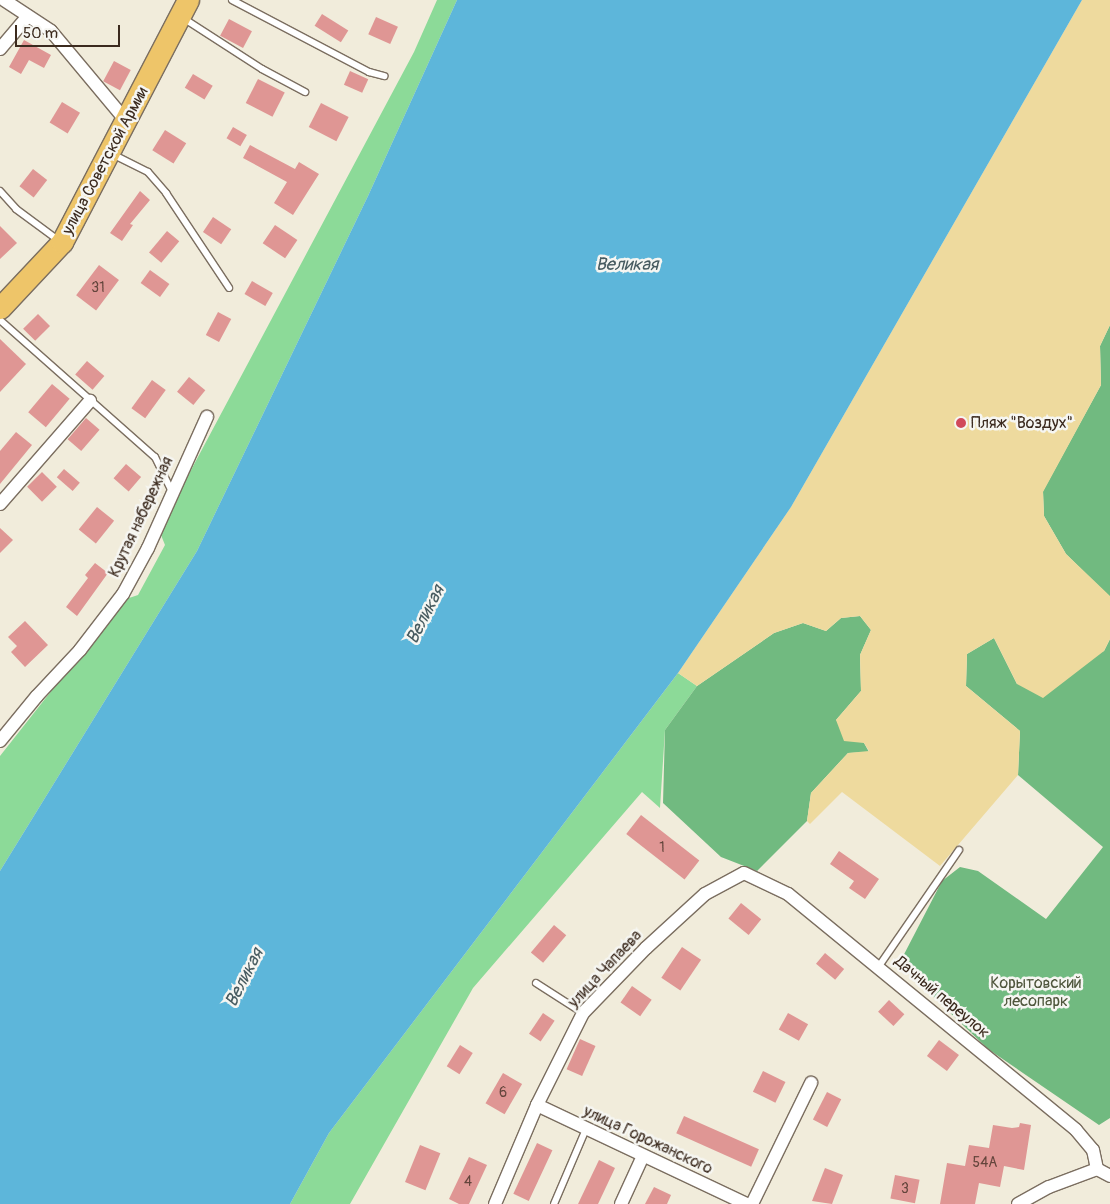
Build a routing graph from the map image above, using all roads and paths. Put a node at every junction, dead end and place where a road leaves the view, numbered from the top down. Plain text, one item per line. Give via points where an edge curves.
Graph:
1 (4, 0) edge
2 (232, 0) edge
3 (184, 8) edge
4 (28, 16) junction
5 (0, 49) edge
6 (384, 76) dead end
7 (305, 92) dead end
8 (127, 122) junction
9 (110, 153) junction
10 (0, 191) edge
11 (62, 242) junction
12 (229, 288) dead end
13 (0, 308) edge
14 (0, 320) edge
15 (90, 401) junction
16 (207, 417) dead end
17 (172, 492) junction
18 (0, 504) edge
19 (0, 741) edge
20 (959, 850) dead end
21 (744, 872) joint
22 (879, 966) junction
23 (536, 983) dead end
24 (583, 1013) junction
25 (811, 1083) dead end
26 (537, 1105) junction
27 (586, 1129) junction
28 (643, 1156) junction
29 (1097, 1169) junction
30 (1110, 1176) edge
31 (495, 1204) edge
32 (554, 1204) edge
33 (621, 1204) edge
34 (746, 1204) edge
35 (752, 1204) edge
36 (1018, 1204) edge

1 - 4 street
2 - 6 lane via 369,72
3 - 7 lane via 262,69
3 - 8 main road, улица Советской Армии
4 - 5 street
4 - 8 street via 51,31
8 - 9 main road, улица Советской Армии
9 - 11 main road, улица Советской Армии
9 - 12 lane via 148,172 166,193
10 - 11 lane via 16,208
11 - 13 main road, улица Советской Армии
14 - 15 lane
15 - 17 lane via 155,457
15 - 18 street
16 - 17 street, Крутая набережная
17 - 19 street, Крутая набережная via 148,548 123,594 80,650
20 - 22 lane
21 - 22 street, Дачный переулок via 788,894
21 - 24 street, улица Чапаева via 705,894 646,948
22 - 29 street, Дачный переулок via 1076,1130 1093,1150
23 - 24 lane
24 - 26 street, улица Чапаева
25 - 35 street
26 - 27 street, улица Горожанского
26 - 31 street, улица Чапаева
27 - 28 street, улица Горожанского
27 - 32 lane
28 - 33 street
28 - 34 street, улица Горожанского
29 - 30 street
29 - 36 street via 1049,1187

